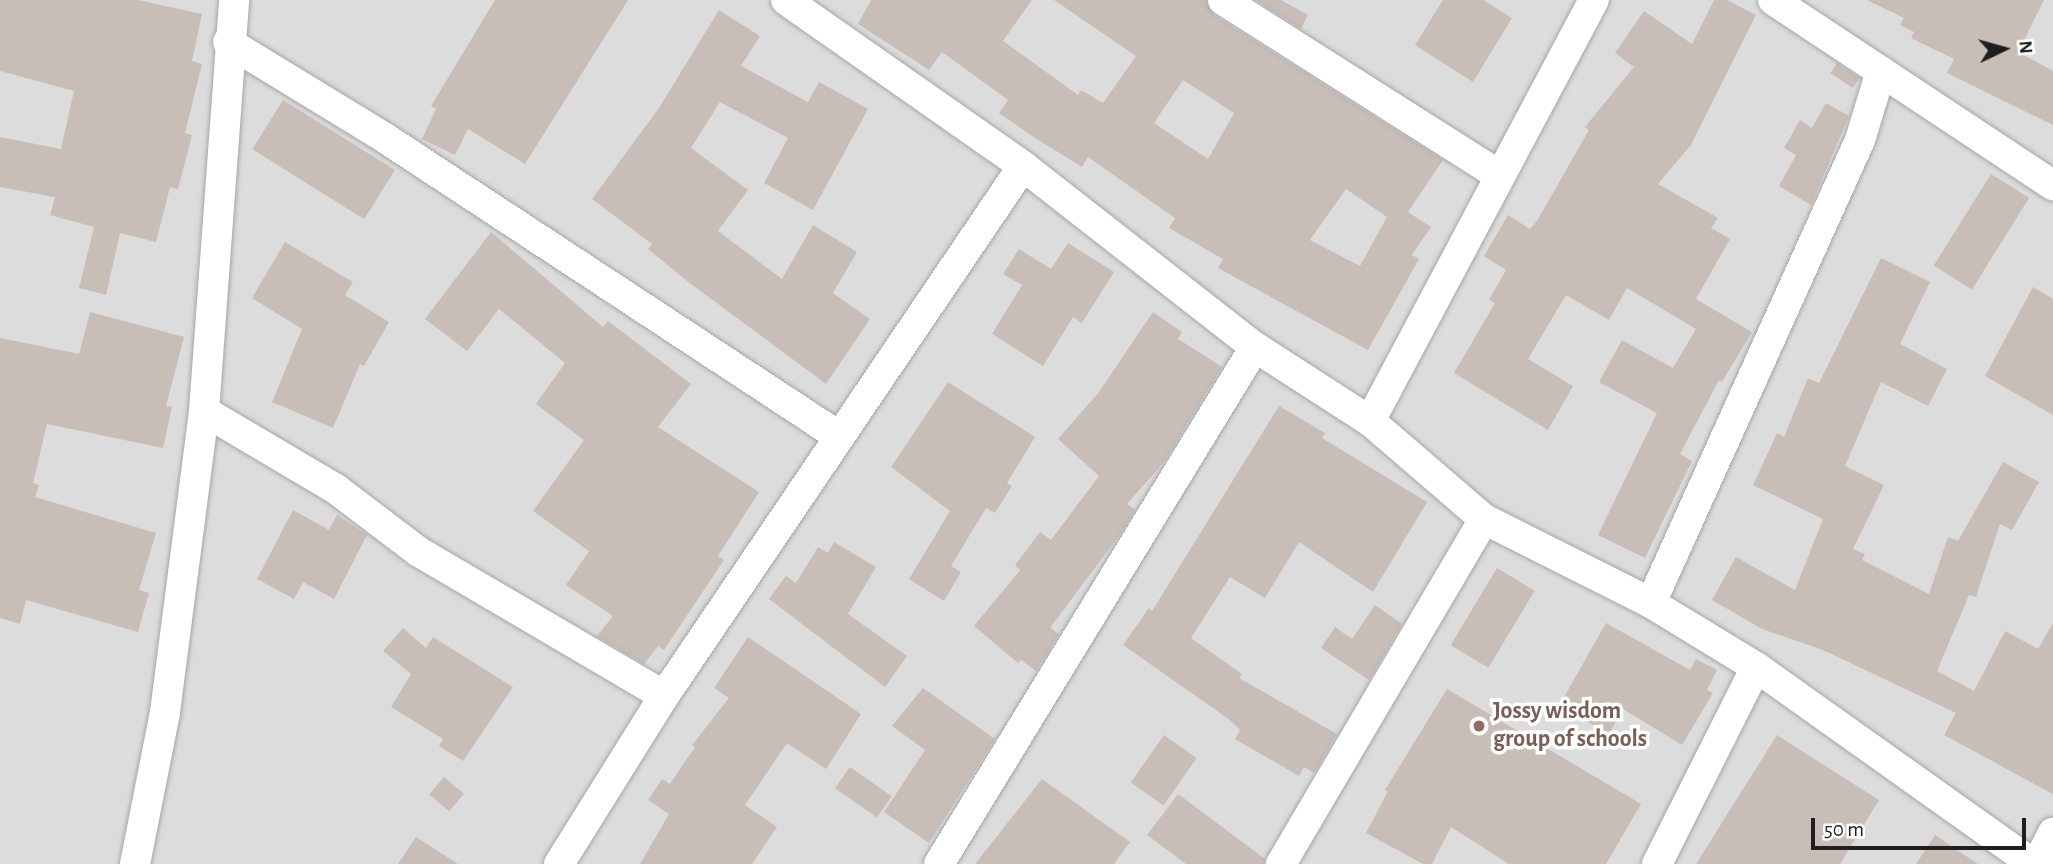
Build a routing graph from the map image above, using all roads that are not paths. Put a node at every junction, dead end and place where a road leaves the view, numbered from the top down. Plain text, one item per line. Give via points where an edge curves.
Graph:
1 (234, 0) edge
2 (786, 0) edge
3 (1223, 0) edge
4 (1594, 0) edge
5 (1773, 0) edge
6 (828, 13) edge
7 (228, 42) junction
8 (1881, 71) junction
9 (1023, 166) junction
10 (1500, 176) junction
11 (2053, 185) edge
12 (1255, 347) junction
13 (204, 411) junction
14 (1370, 421) junction
15 (840, 438) junction
16 (1483, 519) junction
17 (1651, 603) junction
18 (1756, 667) junction
19 (664, 696) junction
20 (2053, 833) edge
21 (135, 864) edge
22 (559, 864) edge
23 (939, 864) edge
24 (1281, 864) edge
25 (1657, 864) edge
26 (2035, 864) edge

1 - 7 street
2 - 6 street
3 - 10 street
4 - 10 street
5 - 8 street
6 - 9 street
7 - 13 street
7 - 15 street via 386,138
8 - 11 street
8 - 17 street via 1860,140
9 - 12 street
9 - 15 street
10 - 14 street
12 - 14 street
12 - 23 street
13 - 19 street via 336,489 419,552
13 - 21 street via 165,712
14 - 16 street
15 - 19 street
16 - 17 street
16 - 24 street
17 - 18 street
18 - 25 street
18 - 26 street
19 - 22 street
20 - 26 street

